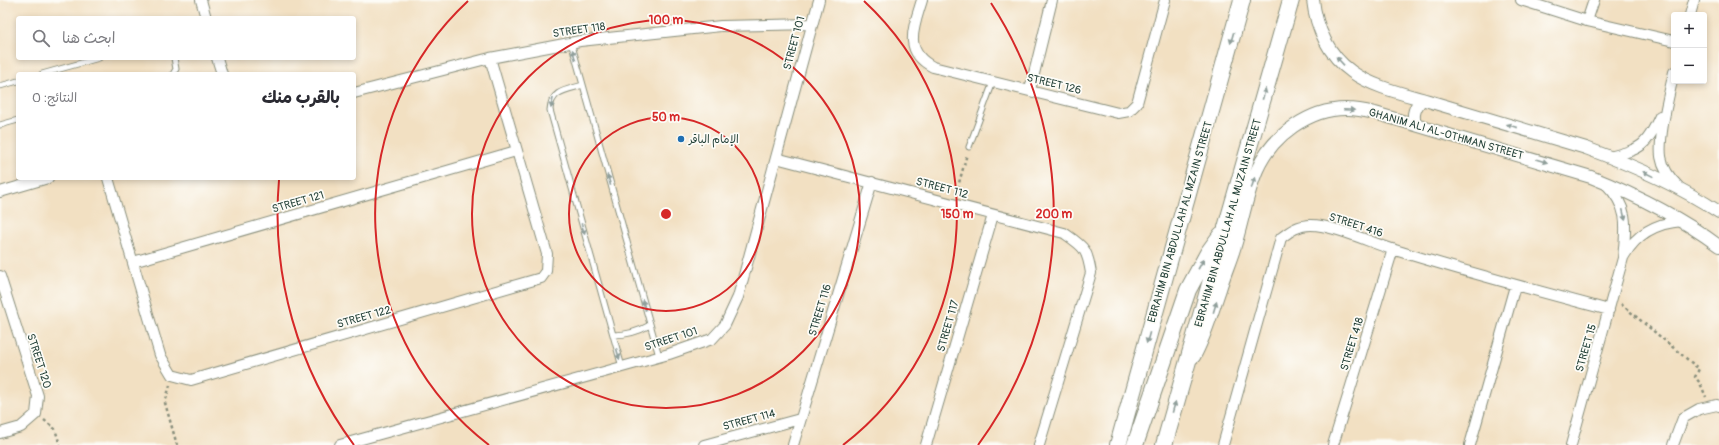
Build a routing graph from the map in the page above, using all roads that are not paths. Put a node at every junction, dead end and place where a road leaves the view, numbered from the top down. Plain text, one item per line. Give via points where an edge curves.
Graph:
1 (201, 0) edge
2 (818, 0) edge
3 (922, 0) edge
4 (1052, 0) edge
5 (1165, 0) edge
6 (1242, 0) edge
7 (1291, 0) edge
8 (1313, 0) edge
9 (1521, 0) edge
10 (1594, 0) edge
11 (1694, 0) edge
12 (1691, 12) edge
13 (205, 16) edge
14 (1587, 21) junction
15 (812, 24) junction
16 (1671, 40) edge
17 (571, 42) junction
18 (490, 58) junction
19 (92, 60) edge
20 (174, 60) edge
21 (218, 60) edge
22 (49, 72) edge
23 (174, 72) edge
24 (221, 72) edge
25 (16, 82) edge
26 (993, 82) junction
27 (1671, 84) edge
28 (583, 85) junction
29 (0, 86) edge
30 (1030, 90) junction
31 (356, 92) edge
32 (1422, 99) junction
33 (1665, 108) junction
34 (16, 121) edge
35 (1415, 124) junction
36 (0, 125) edge
37 (969, 147) road end
38 (516, 151) junction
39 (1609, 157) junction
40 (776, 158) junction
41 (41, 180) edge
42 (109, 180) edge
43 (872, 182) junction
44 (1605, 183) junction
45 (0, 192) edge
46 (1684, 192) junction
47 (1719, 212) edge
48 (993, 215) junction
49 (1682, 221) junction
50 (1228, 226) junction
51 (1719, 246) edge
52 (1393, 249) junction
53 (1623, 258) junction
54 (133, 262) junction
55 (0, 276) edge
56 (1515, 286) junction
57 (3, 295) edge
58 (1610, 305) junction
59 (650, 325) junction
60 (613, 335) junction
61 (659, 356) junction
62 (622, 366) junction
63 (1182, 381) junction
64 (1715, 406) edge
65 (800, 419) junction
66 (0, 433) edge
67 (351, 443) edge
68 (340, 445) edge
69 (704, 445) edge
70 (793, 445) edge
71 (926, 445) edge
72 (1039, 445) edge
73 (1118, 445) edge
74 (1135, 445) edge
75 (1164, 445) edge
76 (1223, 445) edge
77 (1333, 445) edge
78 (1470, 445) edge
79 (1571, 445) edge
80 (1673, 445) edge

1 - 13 street
2 - 15 street, STREET 101
3 - 26 street, STREET 126 via 912,31 914,49 919,57 933,67
4 - 30 street
5 - 30 street, STREET 126 via 1137,103 1129,111 1118,113
6 -> 73 main road, EBRAHIM BIN ABDULLAH AL MZAIN STREET
50 -> 7 main road, EBRAHIM BIN ABDULLAH AL MUZAIN STREET
32 -> 8 street via 1370,82 1344,66 1324,38 1316,19
9 - 14 street
10 - 14 street
11 - 12 street
14 - 16 street
15 - 17 street, STREET 118 via 721,26
15 - 40 street, STREET 101
17 - 18 street, STREET 118
28 -> 17 lane
18 - 31 street, STREET 118
18 - 38 street, STREET 122
19 - 22 lane
20 - 23 lane
21 - 24 street
25 - 29 lane
26 - 30 street, STREET 126
26 - 37 lane
27 - 33 street
59 -> 28 lane
28 -> 60 lane via 558,93 550,103 550,110
32 - 35 street via 1415,110
39 -> 32 street
33 - 39 street via 1655,130 1646,142 1632,151
33 - 46 street via 1660,141 1661,158 1667,173
34 - 36 lane
35 -> 44 street, GHANIM ALI AL-OTHMAN STREET
63 -> 35 street, GHANIM ALI AL-OTHMAN STREET via 1209,324 1258,170 1263,158 1279,138 1310,117 1340,110 1368,111
38 - 54 street, STREET 121
38 - 54 street, STREET 122 via 546,254 546,271 541,278 191,380 172,375 160,355
46 -> 39 street
40 - 43 street, STREET 112
40 - 61 street, STREET 101 via 738,297 725,325 712,339
41 - 45 street
42 - 54 street
43 - 48 street, STREET 112
43 - 65 street, STREET 116
44 - 49 street, GHANIM ALI AL-OTHMAN STREET
44 -> 53 street, STREET 15 via 1617,197 1625,216
46 - 47 street
48 - 71 street, STREET 117
48 - 72 street, STREET 112 via 1064,233 1088,254 1091,273
49 - 51 street, GHANIM ALI AL-OTHMAN STREET
49 - 53 street, STREET 15 via 1664,223 1648,230 1633,242
50 - 63 main road, EBRAHIM BIN ABDULLAH AL MUZAIN STREET
74 -> 50 main road via 1188,290 1208,252
52 - 56 street, STREET 416
52 - 76 street, STREET 416 via 1326,227 1310,225 1293,229 1281,238
52 - 77 street, STREET 418
53 - 58 street, STREET 15
55 - 57 street, STREET 120
56 - 58 street, STREET 416
56 - 78 street
57 - 66 street, STREET 120 via 38,396 36,414 21,427
58 - 79 street, STREET 15
59 - 60 lane via 626,335
59 - 61 lane
60 -> 62 lane
61 - 62 street, STREET 101
62 - 67 street, STREET 101
75 -> 63 main road, EBRAHIM BIN ABDULLAH AL MUZAIN STREET
64 - 80 street via 1699,409 1684,418
65 - 69 street, STREET 114
65 - 70 street, STREET 116
67 - 68 street, STREET 101

